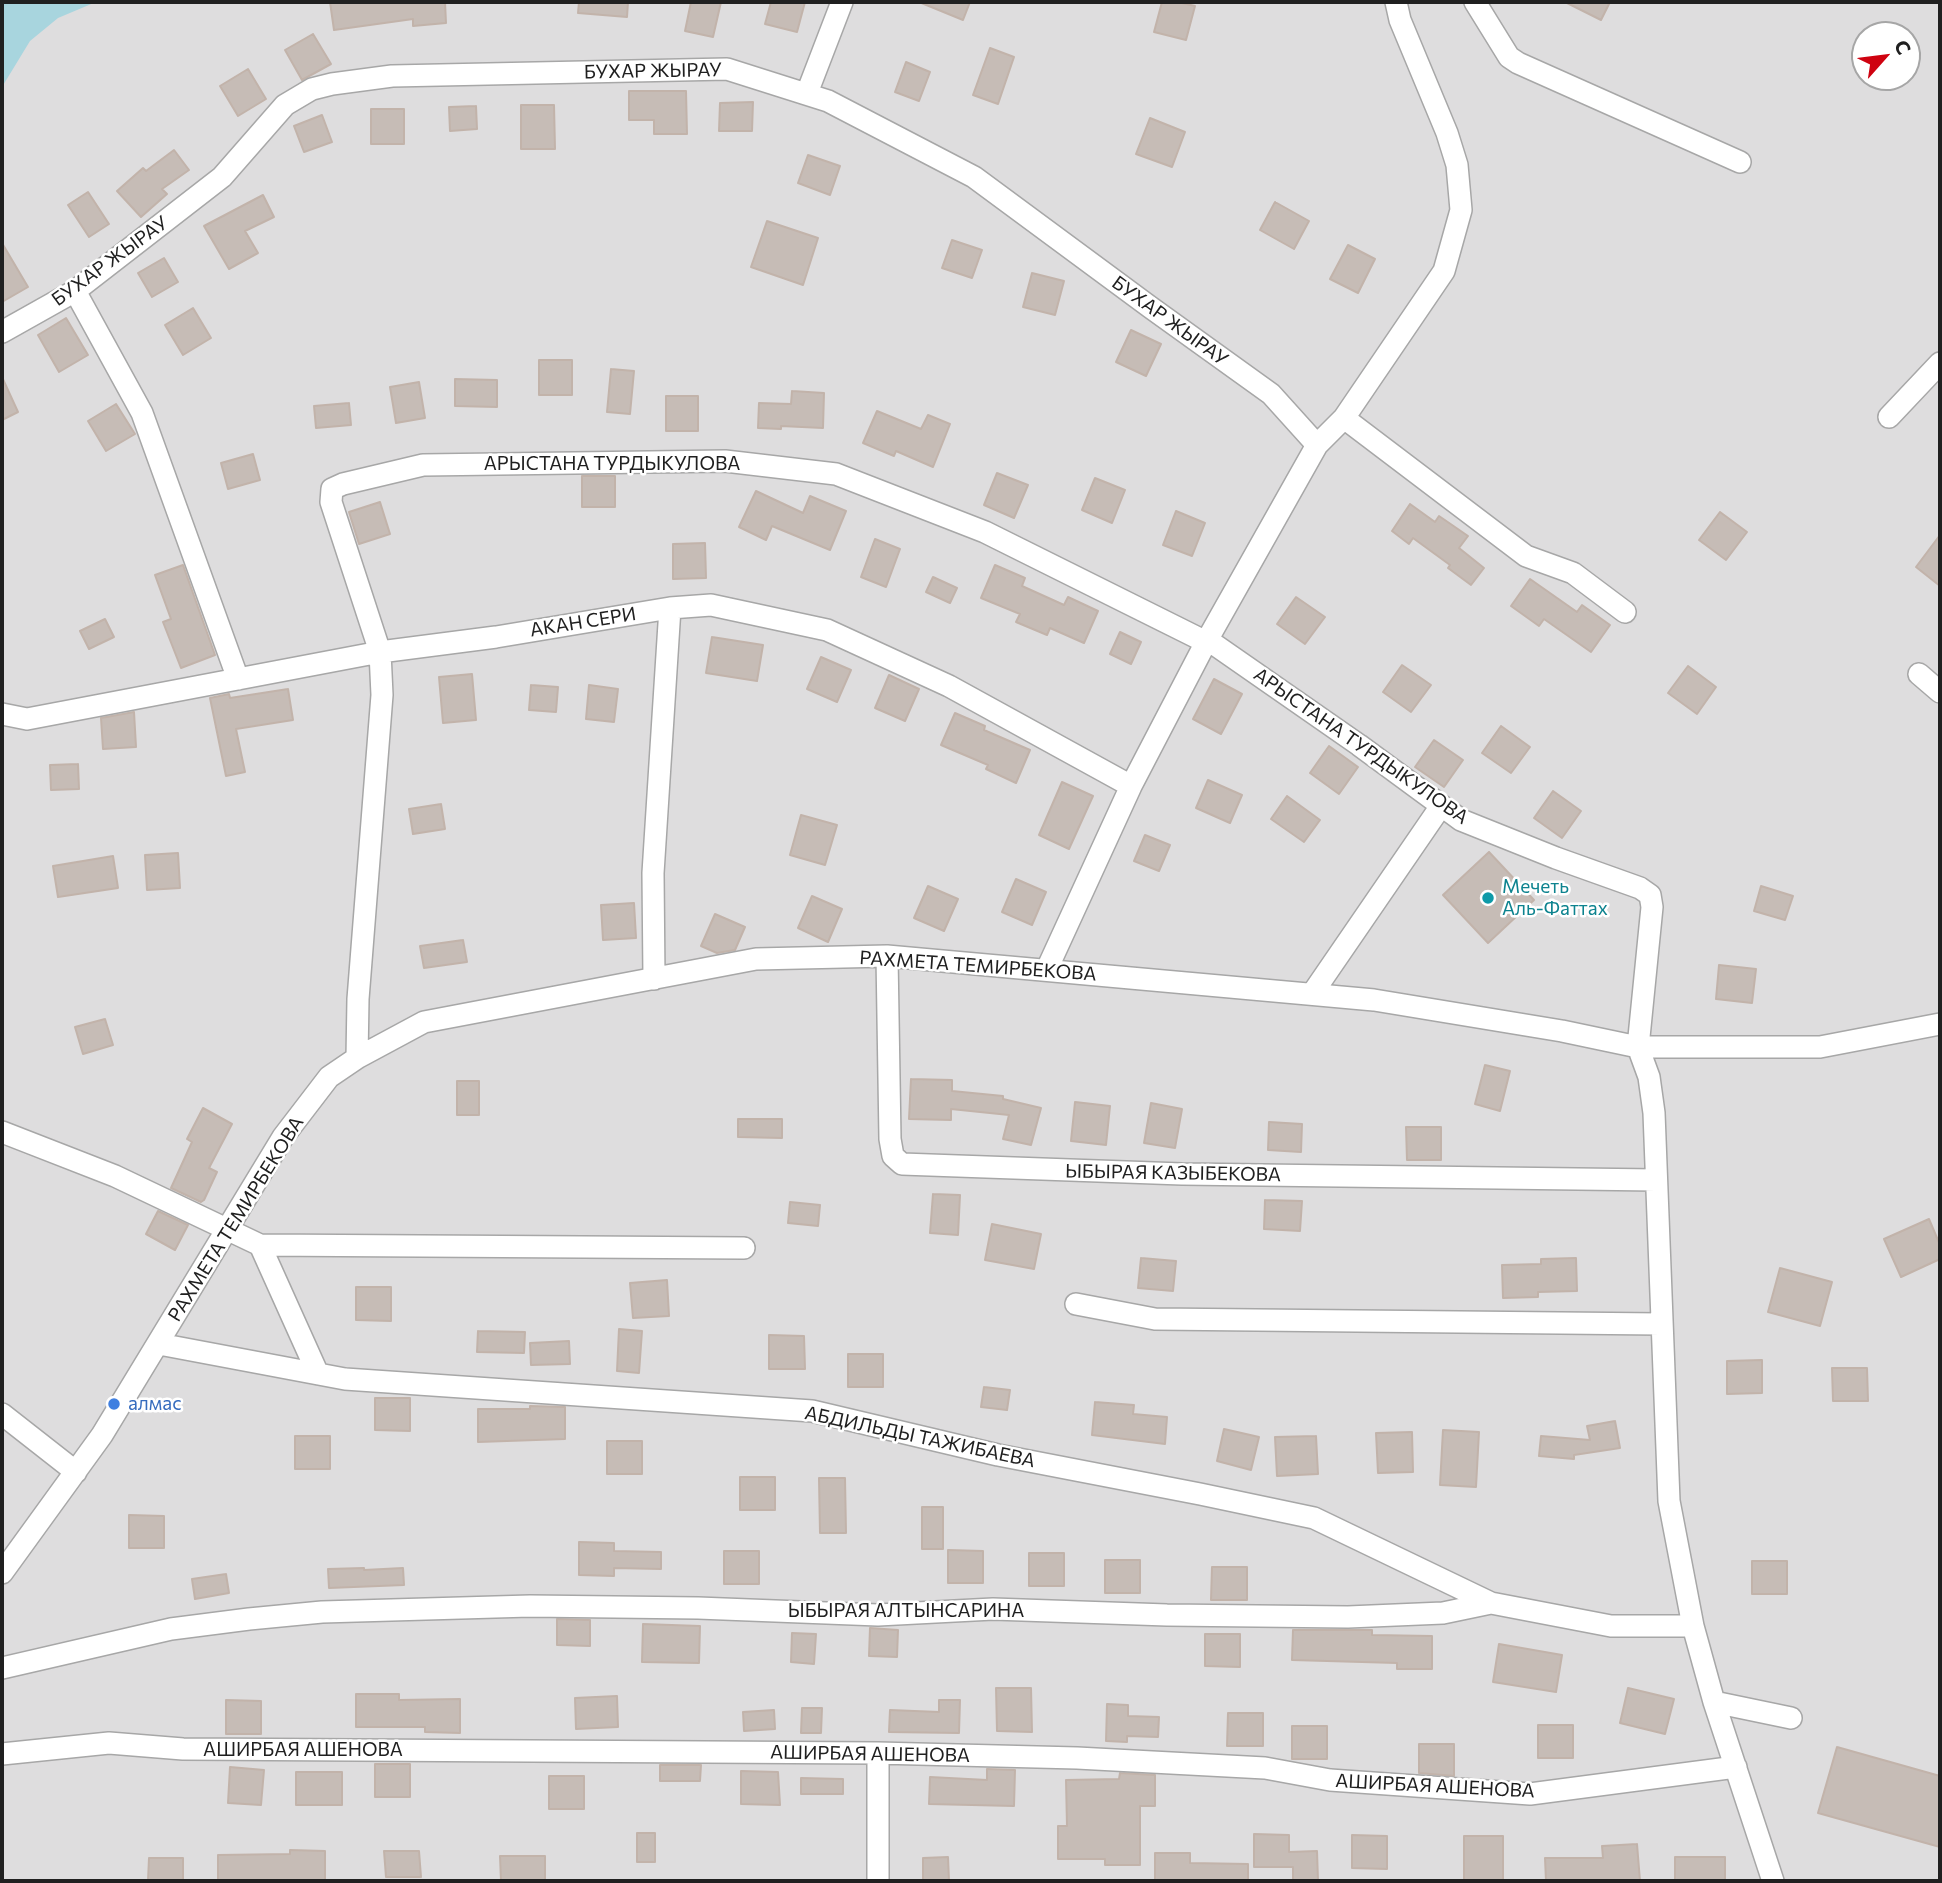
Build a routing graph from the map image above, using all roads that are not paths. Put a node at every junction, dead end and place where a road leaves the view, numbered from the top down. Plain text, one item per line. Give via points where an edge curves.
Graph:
1 (842, 2) edge
2 (1396, 2) edge
3 (1475, 2) edge
4 (807, 93) junction
5 (1740, 162) dead end
6 (75, 291) junction
7 (2, 332) edge
8 (1940, 363) edge
9 (1889, 417) dead end
10 (1343, 418) junction
11 (1317, 445) junction
12 (670, 608) junction
13 (1625, 612) dead end
14 (1207, 641) junction
15 (380, 652) junction
16 (1919, 674) dead end
17 (238, 679) junction
18 (1940, 692) edge
19 (3, 715) edge
20 (1131, 786) junction
21 (1441, 806) junction
22 (887, 956) junction
23 (1047, 970) junction
24 (654, 979) junction
25 (1312, 994) junction
26 (1940, 1024) edge
27 (1638, 1048) junction
28 (357, 1058) junction
29 (2, 1132) edge
30 (1656, 1181) junction
31 (228, 1227) junction
32 (260, 1245) junction
33 (744, 1248) dead end
34 (1076, 1304) dead end
35 (1661, 1324) junction
36 (159, 1344) junction
37 (318, 1374) junction
38 (2, 1414) edge
39 (76, 1472) junction
40 (2, 1573) edge
41 (1492, 1604) junction
42 (1693, 1626) junction
43 (2, 1668) edge
44 (1714, 1702) junction
45 (1791, 1718) dead end
46 (878, 1753) junction
47 (2, 1754) edge
48 (1736, 1767) junction
49 (878, 1881) edge
50 (1773, 1881) edge

1 - 4 street
2 - 10 street via 1457,165 1461,211 1444,271
3 - 5 street via 1518,63
4 - 6 street, БУХАР ЖЫРАУ via 727,69 392,76 312,89 285,105 222,177
4 - 11 street, БУХАР ЖЫРАУ via 974,177 1271,394
6 - 7 street, БУХАР ЖЫРАУ
6 - 17 street via 142,413
8 - 9 street
10 - 11 street
10 - 13 street via 1527,556 1573,573
11 - 14 street
12 - 15 street, АКАН СЕРИ
12 - 20 street, АКАН СЕРИ via 710,604 827,630 949,685
12 - 24 street via 653,873
14 - 15 street, АРЫСТАНА ТУРДЫКУЛОВА via 985,532 836,474 725,461 423,465 332,489 331,502
14 - 20 street
14 - 21 street, АРЫСТАНА ТУРДЫКУЛОВА
15 - 17 street, АКАН СЕРИ
15 - 28 street via 382,695
16 - 18 street
17 - 19 street, АКАН СЕРИ via 27,719
20 - 23 street
21 - 25 street
21 - 27 street, АРЫСТАНА ТУРДЫКУЛОВА via 1461,820 1650,895
22 - 23 street, РАХМЕТА ТЕМИРБЕКОВА
22 - 24 street, РАХМЕТА ТЕМИРБЕКОВА via 756,959
22 - 30 street, ЫБЫРАЯ КАЗЫБЕКОВА via 890,1139 893,1156 902,1164 1182,1174
23 - 25 street, РАХМЕТА ТЕМИРБЕКОВА
24 - 28 street, РАХМЕТА ТЕМИРБЕКОВА via 424,1022
25 - 27 street, РАХМЕТА ТЕМИРБЕКОВА via 1562,1031
26 - 27 street, РАХМЕТА ТЕМИРБЕКОВА via 1820,1047
27 - 30 street via 1649,1077 1654,1113
28 - 31 street, РАХМЕТА ТЕМИРБЕКОВА via 329,1077 283,1137
29 - 31 street
30 - 35 street
31 - 32 street
31 - 36 street, РАХМЕТА ТЕМИРБЕКОВА
32 - 33 street
32 - 37 street
34 - 35 street via 1155,1319
35 - 42 street via 1669,1501
36 - 37 street, АБДИЛЬДЫ ТАЖИБАЕВА
36 - 39 street, РАХМЕТА ТЕМИРБЕКОВА
37 - 41 street, АБДИЛЬДЫ ТАЖИБАЕВА via 812,1411 998,1455 1314,1518
38 - 39 street
39 - 40 street, РАХМЕТА ТЕМИРБЕКОВА
41 - 42 street, ЫБЫРАЯ АЛТЫНСАРИНА via 1611,1626
41 - 43 street, ЫБЫРАЯ АЛТЫНСАРИНА via 1443,1614 1348,1617 993,1609 878,1615 530,1606 323,1612 171,1629
42 - 44 street
44 - 45 street
44 - 48 street
46 - 47 street, АШИРБАЯ АШЕНОВА via 183,1749 109,1743
46 - 48 street, АШИРБАЯ АШЕНОВА via 1252,1767 1330,1780 1530,1794
46 - 49 street
48 - 50 street

